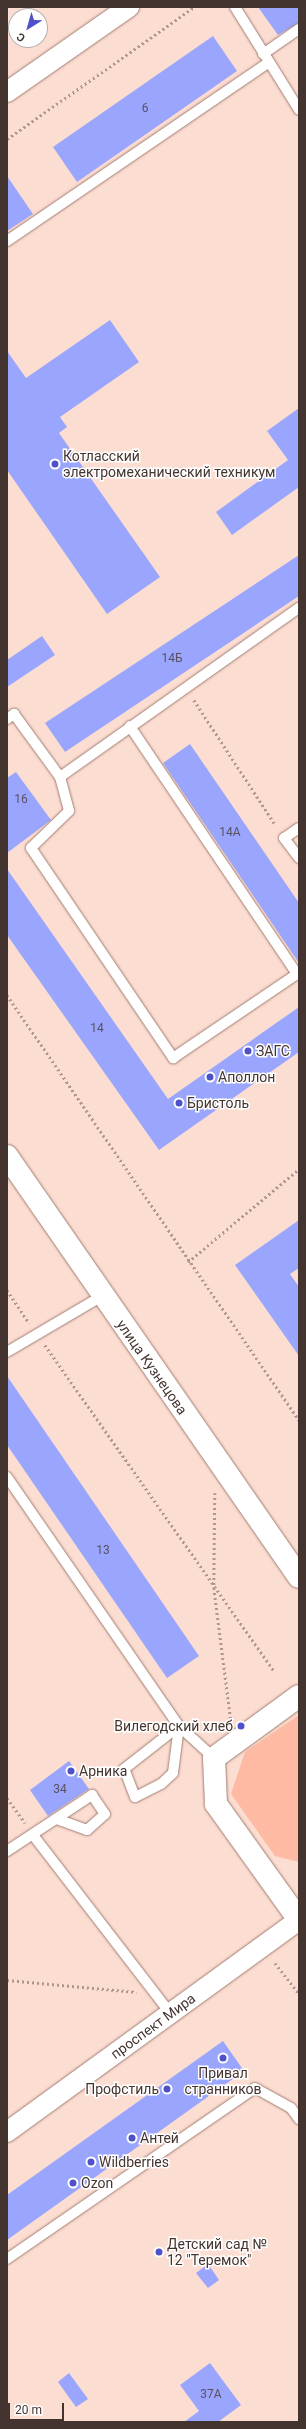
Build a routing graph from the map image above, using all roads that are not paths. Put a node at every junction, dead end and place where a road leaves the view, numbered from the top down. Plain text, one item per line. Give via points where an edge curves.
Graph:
1 (129, 7) edge
2 (235, 7) edge
3 (299, 29) edge
4 (263, 54) junction
5 (268, 63) junction
6 (7, 92) edge
7 (299, 110) edge
8 (7, 241) edge
9 (299, 608) edge
10 (7, 719) edge
11 (130, 726) junction
12 (60, 777) junction
13 (299, 828) edge
14 (299, 858) edge
15 (7, 1156) edge
16 (102, 1296) junction
17 (7, 1352) edge
18 (7, 1477) edge
19 (299, 1577) edge
20 (299, 1696) edge
21 (179, 1726) junction
22 (214, 1758) junction
23 (56, 1819) dead end
24 (33, 1835) junction
25 (7, 1851) edge
26 (299, 1920) edge
27 (170, 2013) junction
28 (299, 2119) edge
29 (7, 2132) edge
30 (7, 2259) edge

1 - 6 street
2 - 4 lane
3 - 4 lane
4 - 5 lane
5 - 7 lane
5 - 8 lane
9 - 11 lane
10 - 12 lane via 14,714
11 - 12 lane
11 - 12 lane via 297,974 173,1058 31,848 69,811
13 - 14 lane via 284,838
15 - 16 street, улица Кузнецова
16 - 17 lane
16 - 19 street, улица Кузнецова
18 - 21 lane
20 - 22 street
21 - 21 lane via 173,1772 161,1784 135,1797 124,1769
21 - 22 lane
22 - 26 street via 216,1804
23 - 24 lane
24 - 25 lane
24 - 27 lane
26 - 27 street, проспект Мира
27 - 29 street, проспект Мира
28 - 30 lane via 291,2108 255,2088

